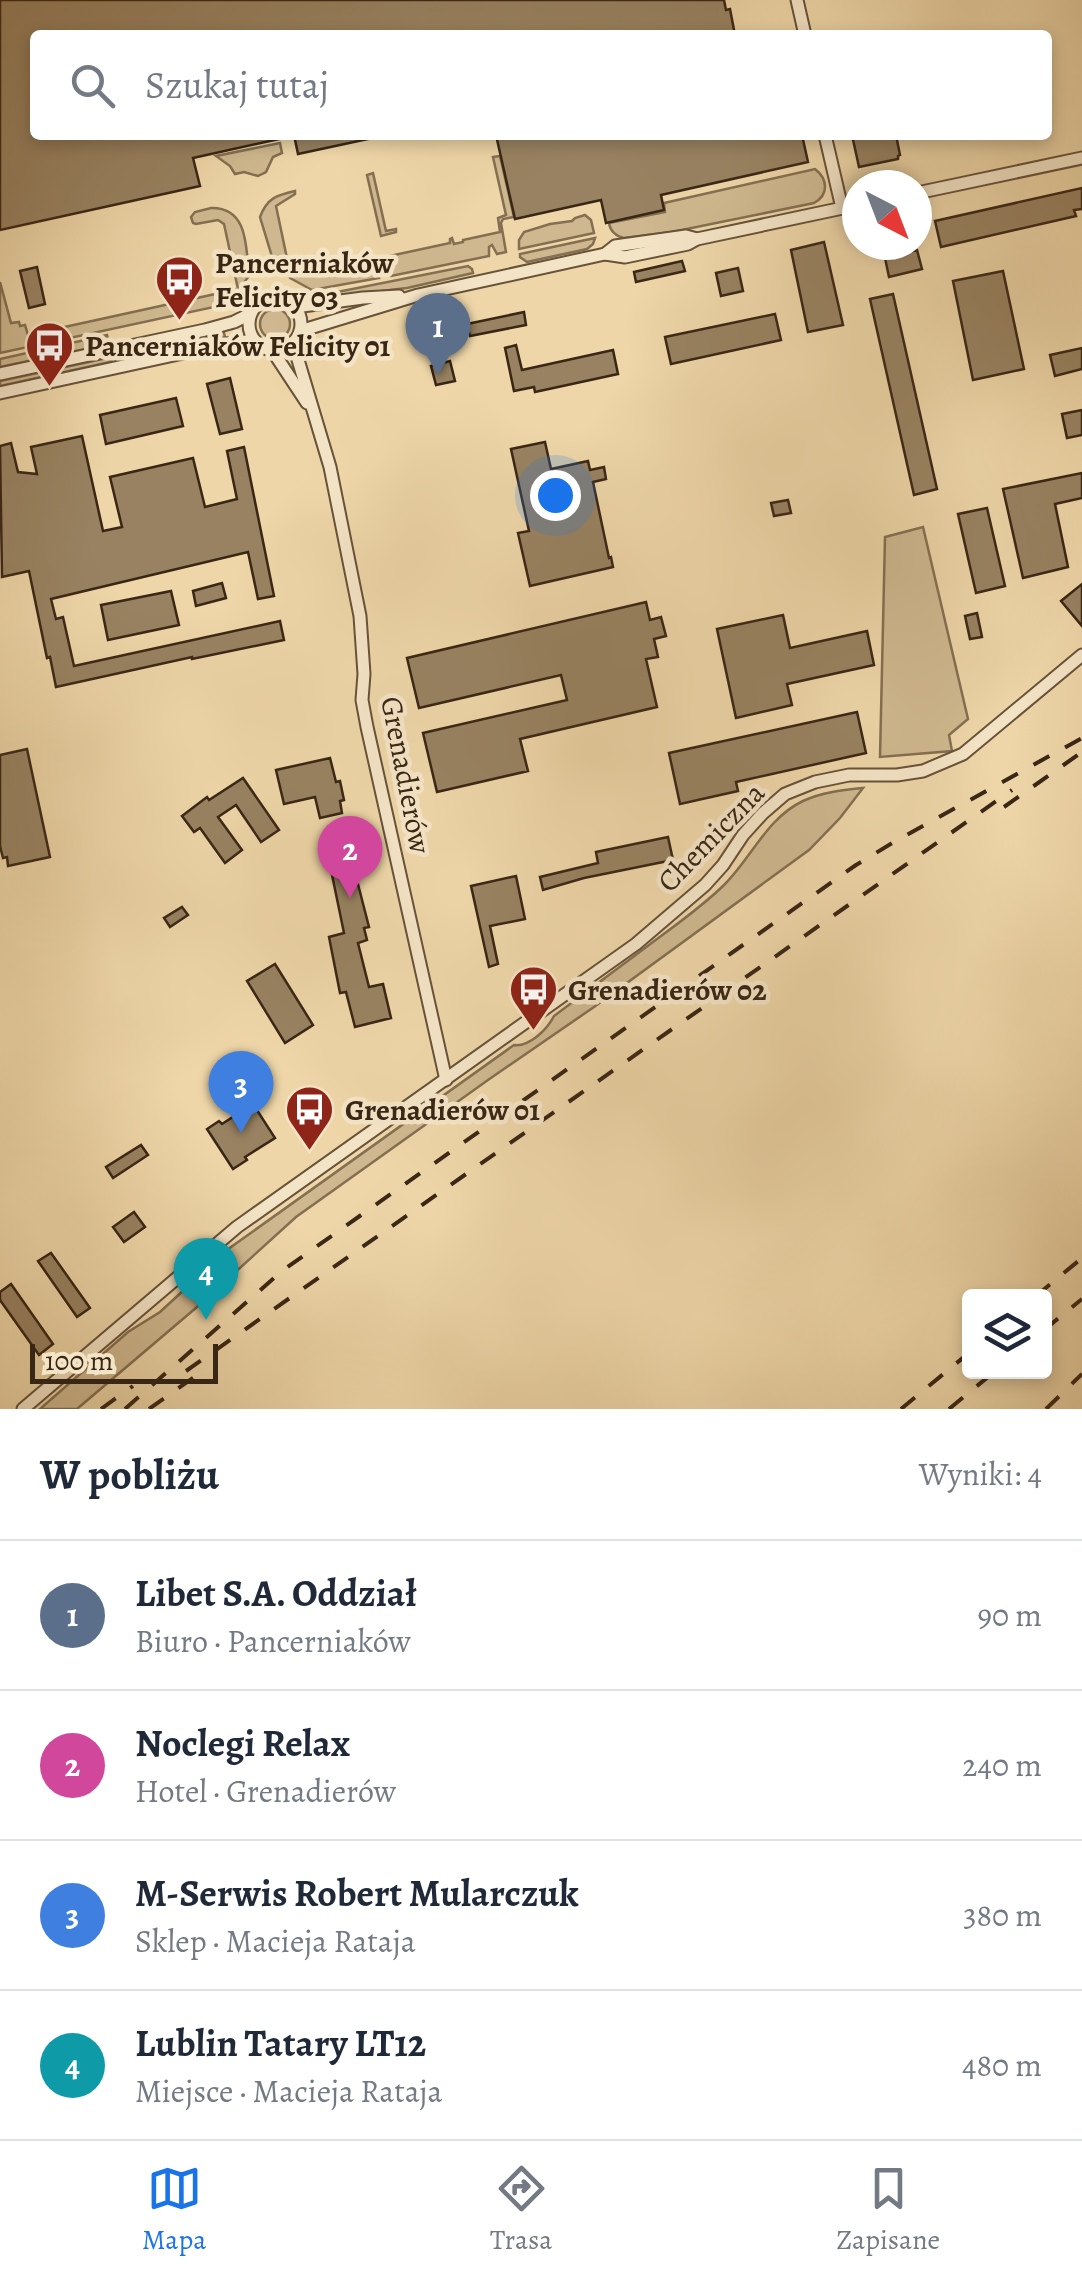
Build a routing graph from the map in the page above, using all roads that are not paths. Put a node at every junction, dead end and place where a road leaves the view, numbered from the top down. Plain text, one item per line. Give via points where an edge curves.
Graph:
1 (798, 0) edge
2 (804, 30) edge
3 (827, 140) edge
4 (1082, 158) edge
5 (932, 190) edge
6 (842, 208) joint
7 (418, 295) junction
8 (295, 307) junction
9 (250, 314) junction
10 (297, 337) junction
11 (254, 340) junction
12 (272, 350) junction
13 (0, 374) edge
14 (0, 393) edge
15 (316, 420) junction
16 (1082, 654) edge
17 (446, 1080) junction
18 (23, 1409) edge

1 - 2 street
3 - 6 street
4 - 5 street
6 - 7 street
7 - 8 street
7 - 10 street
8 - 9 street via 270,298
8 - 10 street
9 - 11 street
9 - 13 street via 205,330
10 - 12 street
10 - 15 street
11 - 12 street
11 - 14 street
12 - 15 street
15 - 17 street, Grenadierów via 360,616 367,727
16 - 17 street, Chemiczna via 944,763 897,775 832,778 786,794 667,919
17 - 18 street, Chemiczna via 236,1227

